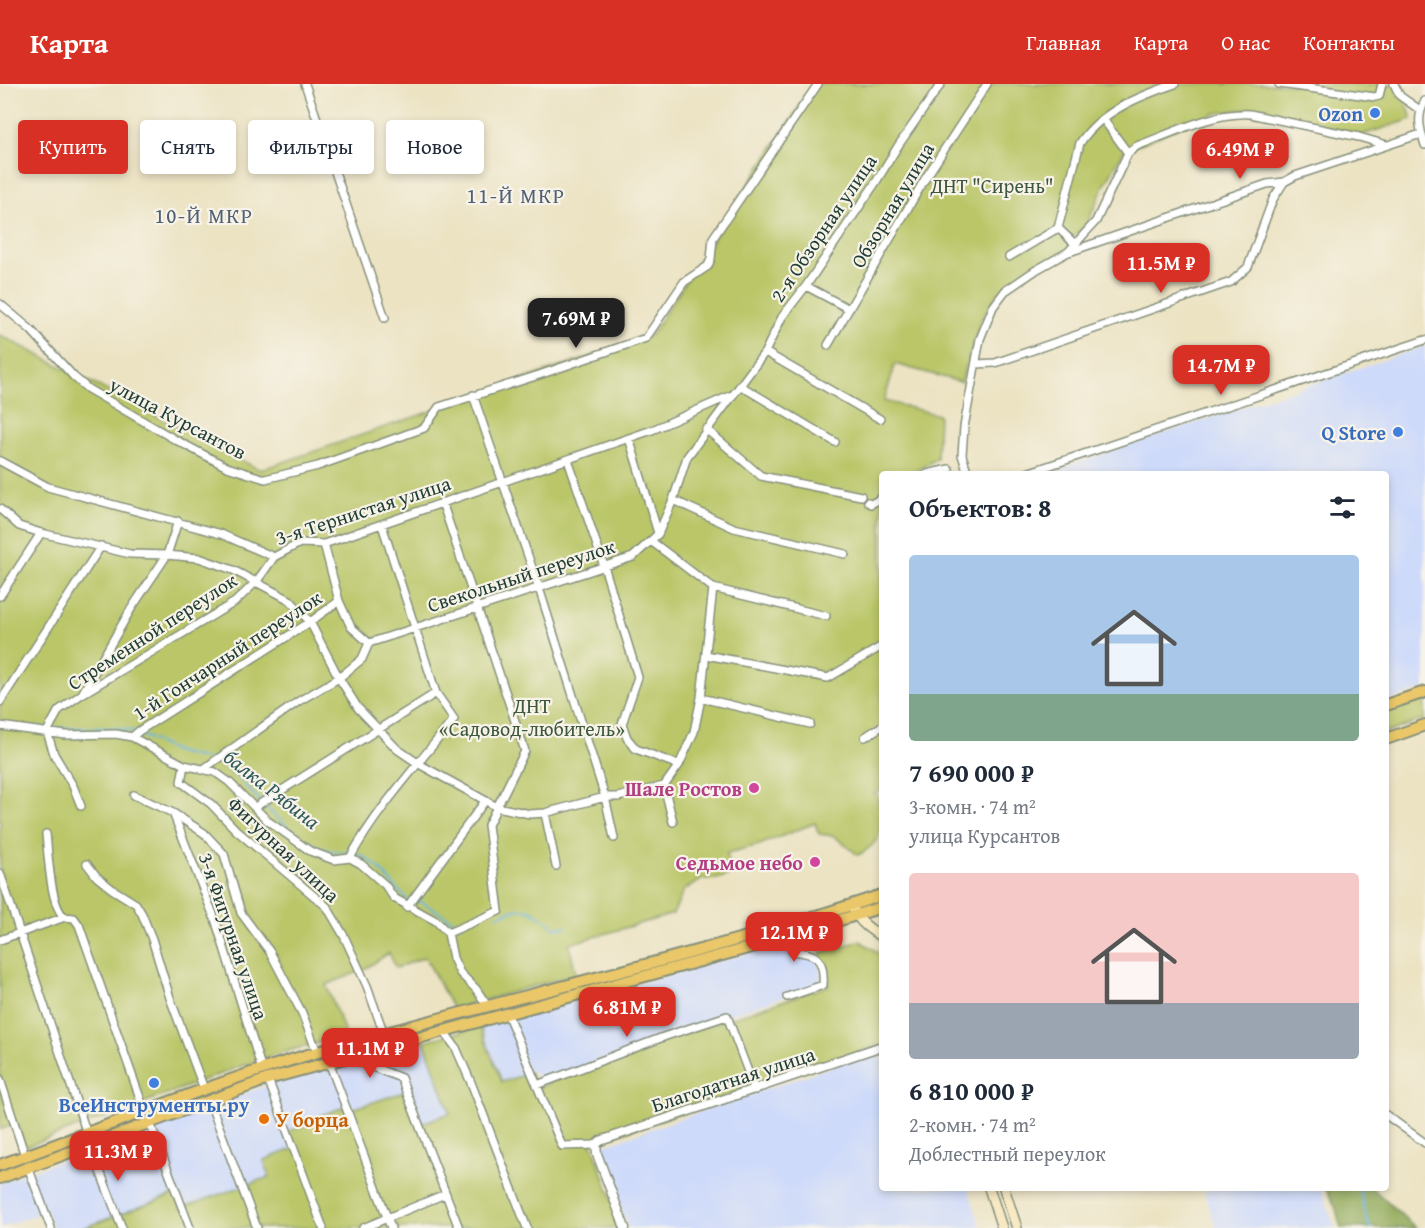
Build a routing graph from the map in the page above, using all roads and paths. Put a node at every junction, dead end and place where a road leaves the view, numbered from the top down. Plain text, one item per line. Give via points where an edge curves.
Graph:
1 (305, 84) edge
2 (818, 84) edge
3 (941, 84) edge
4 (987, 84) edge
5 (1175, 84) edge
6 (1279, 84) edge
7 (1382, 84) edge
8 (1394, 84) edge
9 (1425, 101) edge
10 (1420, 110) junction
11 (1103, 119) junction
12 (1421, 134) junction
13 (1387, 145) junction
14 (1425, 145) edge
15 (1128, 153) junction
16 (1284, 182) junction
17 (1058, 228) junction
18 (1075, 244) junction
19 (1068, 252) junction
20 (1009, 257) dead end
21 (806, 286) junction
22 (0, 304) edge
23 (849, 309) junction
24 (385, 318) dead end
25 (1425, 340) edge
26 (828, 345) dead end
27 (765, 352) junction
28 (976, 364) junction
29 (741, 386) junction
30 (736, 393) junction
31 (473, 395) junction
32 (880, 419) dead end
33 (706, 429) junction
34 (629, 438) junction
35 (835, 442) dead end
36 (568, 460) junction
37 (1, 464) edge
38 (949, 469) dead end
39 (940, 471) edge
40 (967, 471) edge
41 (1033, 471) edge
42 (503, 481) junction
43 (861, 496) dead end
44 (673, 500) junction
45 (879, 500) edge
46 (442, 502) junction
47 (868, 502) dead end
48 (0, 509) edge
49 (178, 521) junction
50 (382, 525) junction
51 (41, 533) junction
52 (658, 534) junction
53 (651, 541) junction
54 (324, 544) junction
55 (102, 546) junction
56 (845, 554) dead end
57 (167, 555) junction
58 (274, 557) junction
59 (604, 566) junction
60 (257, 581) junction
61 (539, 588) junction
62 (713, 588) junction
63 (0, 596) edge
64 (339, 601) junction
65 (477, 608) junction
66 (826, 616) dead end
67 (310, 622) junction
68 (416, 626) junction
69 (369, 643) junction
70 (879, 648) edge
71 (706, 655) junction
72 (339, 678) junction
73 (1425, 692) edge
74 (436, 693) junction
75 (82, 694) junction
76 (701, 698) junction
77 (0, 702) edge
78 (1389, 704) edge
79 (810, 724) dead end
80 (1425, 725) edge
81 (0, 726) edge
82 (879, 728) edge
83 (378, 730) junction
84 (47, 732) junction
85 (865, 736) dead end
86 (132, 737) junction
87 (1389, 738) edge
88 (419, 764) junction
89 (184, 765) junction
90 (679, 765) junction
91 (202, 770) junction
92 (664, 786) junction
93 (134, 795) dead end
94 (605, 797) junction
95 (485, 801) junction
96 (81, 806) dead end
97 (255, 807) junction
98 (497, 807) junction
99 (173, 813) junction
100 (545, 813) junction
101 (673, 822) dead end
102 (46, 834) dead end
103 (614, 838) dead end
104 (350, 858) junction
105 (87, 864) dead end
106 (556, 866) dead end
107 (0, 873) edge
108 (879, 898) edge
109 (407, 907) junction
110 (879, 907) edge
111 (854, 910) junction
112 (65, 917) junction
113 (20, 933) junction
114 (448, 933) junction
115 (879, 935) edge
116 (787, 937) junction
117 (0, 940) edge
118 (787, 998) dead end
119 (488, 1007) junction
120 (507, 1013) junction
121 (443, 1030) junction
122 (384, 1035) junction
123 (879, 1047) edge
124 (317, 1052) junction
125 (347, 1057) junction
126 (329, 1062) junction
127 (261, 1070) junction
128 (0, 1079) edge
129 (268, 1079) junction
130 (537, 1085) junction
131 (204, 1089) junction
132 (755, 1090) junction
133 (209, 1100) junction
134 (145, 1112) junction
135 (1389, 1117) edge
136 (150, 1123) junction
137 (89, 1139) junction
138 (1425, 1143) edge
139 (596, 1145) junction
140 (25, 1156) junction
141 (0, 1165) edge
142 (28, 1167) junction
143 (0, 1178) edge
144 (990, 1191) edge
145 (1005, 1191) edge
146 (445, 1194) junction
147 (387, 1219) junction
148 (51, 1228) edge
149 (122, 1228) edge
150 (190, 1228) edge
151 (257, 1228) edge
152 (323, 1228) edge
153 (363, 1228) edge
154 (391, 1228) edge
155 (459, 1228) edge
156 (527, 1228) edge
157 (625, 1228) edge
158 (1002, 1228) edge
159 (1017, 1228) edge

1 - 24 street
2 - 31 street, улица Курсантов via 713,238 708,266 684,282 646,338
3 - 21 street, 2-я Обзорная улица
4 - 23 street, Обзорная улица via 925,179
5 - 11 street via 1126,104
6 - 7 street via 1375,97 1379,96
8 - 10 street via 1400,96
9 - 10 street
10 - 12 street
11 - 15 street
11 - 17 street via 1080,143
12 - 13 street
12 - 14 street
13 - 15 street via 1237,113 1147,142
13 - 16 street
15 - 18 street via 1096,221
16 - 19 street via 1267,184
16 - 28 street via 1273,199 1248,267 1231,282 995,363
17 - 18 street
17 - 20 street
18 - 19 street
19 - 28 street via 1005,291 993,307 980,339
21 - 23 street
21 - 27 street, 2-я Обзорная улица via 782,317
22 - 31 street, улица Курсантов via 32,330 88,389 227,467 265,479 318,466 424,428 439,407
23 - 26 street, Обзорная улица
25 - 41 street
27 - 29 street, 2-я Обзорная улица
27 - 32 street
28 - 40 street via 964,427 962,455
29 - 30 street, 2-я Обзорная улица
29 - 35 street
30 - 33 street, Свекольный переулок
30 - 34 street, 3-я Тернистая улица
31 - 42 street
33 - 43 street via 761,476
33 - 44 street, Свекольный переулок via 687,457
34 - 36 street, 3-я Тернистая улица
34 - 52 street
36 - 42 street, 3-я Тернистая улица
36 - 59 street
37 - 49 street, 3-я Тернистая улица via 48,487
38 - 39 street
42 - 46 street, 3-я Тернистая улица
42 - 61 street
44 - 52 street, Свекольный переулок
44 - 56 street via 734,528
45 - 47 street
46 - 50 street, 3-я Тернистая улица
46 - 65 street
48 - 51 street via 19,526
49 - 57 street
49 - 58 street, 3-я Тернистая улица
50 - 54 street, 3-я Тернистая улица
50 - 68 street
51 - 55 street
51 - 63 street
52 - 53 street, Свекольный переулок
53 - 59 street, Свекольный переулок via 633,556
53 - 62 street
54 - 58 street, 3-я Тернистая улица via 300,543
54 - 64 street
55 - 57 street via 130,554
55 - 77 street
57 - 60 street via 199,558
57 - 75 street
58 - 60 street, Стременной переулок
59 - 61 street, Свекольный переулок
59 - 90 street via 638,676 622,724 627,738 636,749
60 - 67 street via 290,600
60 - 75 street, Стременной переулок via 235,602
61 - 65 street, Свекольный переулок
61 - 94 street
62 - 66 street
62 - 71 street
64 - 67 street, 1-й Гончарный переулок
64 - 69 street via 351,627
65 - 68 street, Свекольный переулок
65 - 98 street via 525,751
67 - 72 street
67 - 86 street, 1-й Гончарный переулок
68 - 69 street, Свекольный переулок
68 - 74 street
69 - 72 street via 362,659
70 - 71 street via 828,678
71 - 76 street
72 - 83 street
72 - 91 street via 299,701
73 - 78 highway
74 - 83 street
74 - 88 street via 454,719
75 - 84 street, Стременной переулок via 59,710
76 - 79 street
76 - 90 street via 694,732
80 - 87 highway
81 - 84 street
82 - 85 street
83 - 88 street
83 - 97 street
84 - 86 street
84 - 96 street
86 - 89 street
88 - 95 street
88 - 104 street via 388,799
89 - 91 street
89 - 122 street, Фигурная улица via 182,782 327,907 362,976
90 - 92 street
91 - 97 street via 215,772
92 - 94 street
92 - 101 street
93 - 99 street
94 - 100 street
94 - 103 street
95 - 98 street
95 - 109 street
97 - 104 street via 310,851 334,860
98 - 100 street
98 - 114 street via 488,825 499,910
99 - 124 street via 204,833 224,854 241,912 270,952 302,1013
99 - 127 street, 3-я Фигурная улица via 216,922
100 - 106 street
102 - 112 street via 54,897
104 - 109 street via 374,873 394,898
105 - 131 street via 111,889 136,904 142,914
107 - 113 street
108 - 111 highway
109 - 114 street via 436,921
110 - 111 highway
111 - 115 main road
111 - 116 highway
111 - 119 highway
112 - 113 street
112 - 134 street via 74,918 79,925
113 - 117 street
113 - 137 street
114 - 119 street via 460,974
116 - 118 street via 792,951 809,952 824,972 824,985
116 - 120 highway
119 - 122 highway
120 - 121 highway
120 - 130 street, Благодатная улица
121 - 125 highway
121 - 156 street via 456,1048 472,1085
122 - 124 highway
123 - 132 street, Благодатная улица
124 - 127 highway
125 - 126 highway
125 - 146 street via 401,1078
126 - 129 highway
126 - 147 street
127 - 131 highway
128 - 140 street
129 - 133 highway
129 - 152 street
130 - 132 street via 726,1016
130 - 139 street, Благодатная улица via 562,1146
131 - 134 highway
132 - 139 street, Благодатная улица via 608,1137
133 - 136 highway
133 - 151 street
134 - 137 highway
135 - 138 street
136 - 137 highway
136 - 150 street
137 - 140 highway
137 - 142 highway
137 - 149 street
139 - 157 street
140 - 141 highway
142 - 143 highway
142 - 148 street
144 - 158 main road
145 - 159 main road
146 - 147 street
146 - 155 street
147 - 153 street
147 - 154 street

